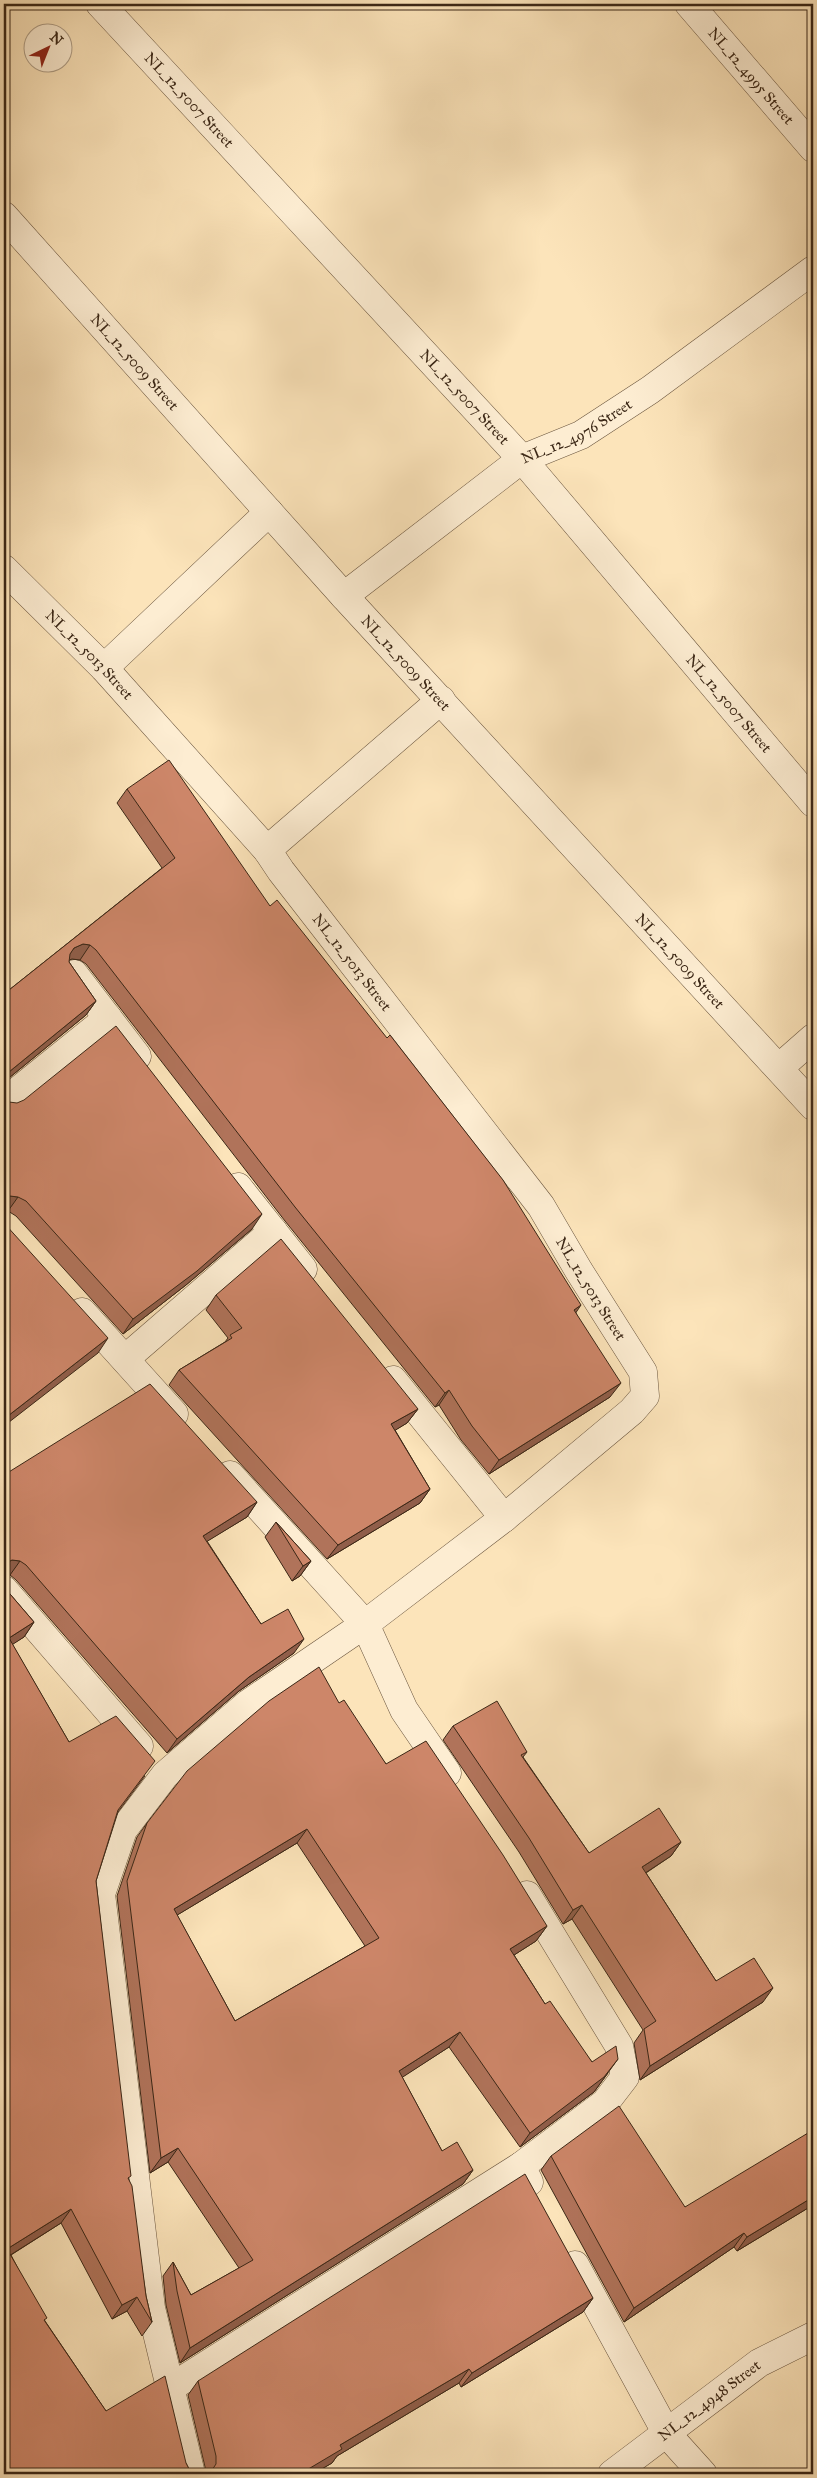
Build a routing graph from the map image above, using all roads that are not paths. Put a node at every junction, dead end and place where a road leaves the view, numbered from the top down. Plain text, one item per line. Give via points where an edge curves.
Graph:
1 (100, 4) edge
2 (689, 4) edge
3 (813, 148) edge
4 (4, 216) edge
5 (813, 270) edge
6 (522, 459) junction
7 (269, 512) junction
8 (4, 568) edge
9 (344, 596) junction
10 (104, 668) junction
11 (441, 700) junction
12 (813, 803) edge
13 (267, 850) junction
14 (74, 974) edge
15 (108, 1018) junction
16 (813, 1038) edge
17 (780, 1067) junction
18 (151, 1073) edge
19 (4, 1102) edge
20 (813, 1106) edge
21 (224, 1168) edge
22 (273, 1231) junction
23 (317, 1286) edge
24 (64, 1292) edge
25 (125, 1359) junction
26 (379, 1363) edge
27 (192, 1433) edge
28 (212, 1455) edge
29 (504, 1518) junction
30 (4, 1590) edge
31 (365, 1624) junction
32 (165, 1775) junction
33 (463, 1797) edge
34 (516, 1877) edge
35 (521, 2166) junction
36 (540, 2201) edge
37 (563, 2244) edge
38 (813, 2336) edge
39 (170, 2388) junction
40 (667, 2434) junction
41 (191, 2474) edge
42 (612, 2474) edge
43 (703, 2474) edge

1 - 6 street, NL_12_5007 Street
2 - 3 street, NL_12_4995 Street
4 - 7 street, NL_12_5009 Street
5 - 6 street, NL_12_4976 Street via 650,390 581,435
6 - 9 street, NL_12_4976 Street
6 - 12 street, NL_12_5007 Street
7 - 9 street, NL_12_5009 Street
7 - 10 street
8 - 10 street, NL_12_5013 Street
9 - 11 street, NL_12_5009 Street
10 - 13 street, NL_12_5013 Street
11 - 13 street
11 - 17 street, NL_12_5009 Street
13 - 29 street, NL_12_5013 Street via 541,1206 643,1372 645,1396 632,1411
14 - 15 street
15 - 18 street
15 - 19 street
16 - 17 street
17 - 20 street, NL_12_5009 Street
21 - 22 street
22 - 23 street
22 - 25 street
24 - 25 street
25 - 27 street
26 - 29 street
28 - 31 street
29 - 31 street
30 - 32 street
31 - 32 street via 249,1703
31 - 33 street via 404,1710
32 - 39 street via 124,1830 101,1894 151,2308
34 - 35 street via 619,2046 625,2077 606,2103
35 - 36 street
35 - 39 street
37 - 40 street
38 - 40 street, NL_12_4948 Street via 759,2363
39 - 41 street
40 - 42 street, NL_12_4948 Street
40 - 43 street

